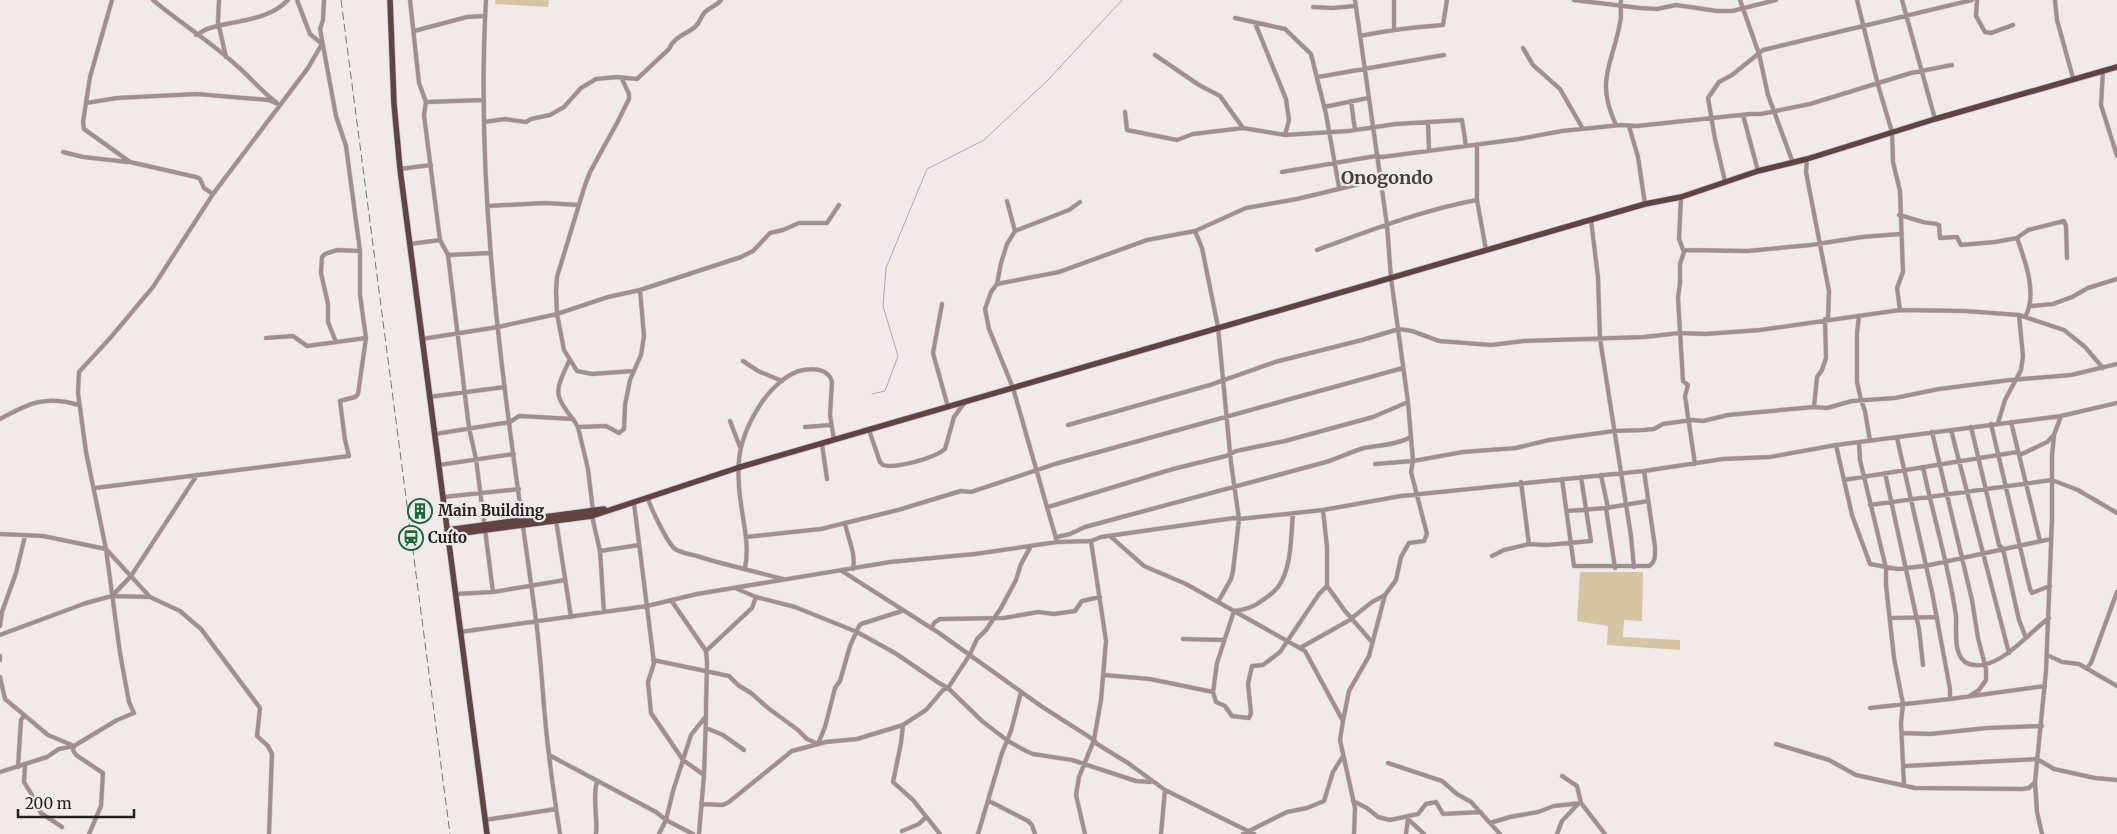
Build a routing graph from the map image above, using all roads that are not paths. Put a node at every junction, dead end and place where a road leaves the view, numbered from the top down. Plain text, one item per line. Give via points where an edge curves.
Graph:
1 (112, 0) edge
2 (153, 0) edge
3 (219, 0) edge
4 (288, 0) edge
5 (297, 0) edge
6 (324, 0) edge
7 (390, 0) edge
8 (410, 0) edge
9 (486, 0) edge
10 (721, 0) edge
11 (1355, 0) edge
12 (1394, 0) edge
13 (1400, 0) edge
14 (1446, 0) edge
15 (1574, 0) edge
16 (1621, 0) edge
17 (1740, 0) edge
18 (1776, 0) edge
19 (1857, 0) edge
20 (1902, 0) edge
21 (1942, 0) edge
22 (1972, 0) edge
23 (1977, 0) edge
24 (2055, 0) edge
25 (1585, 1) edge
26 (1355, 6) junction
27 (1620, 6) junction
28 (1313, 7) dead end
29 (1944, 7) junction
30 (1743, 9) junction
31 (485, 16) junction
32 (1906, 16) junction
33 (1235, 18) dead end
34 (1256, 23) junction
35 (1862, 25) junction
36 (2013, 25) dead end
37 (220, 27) junction
38 (1394, 29) junction
39 (414, 31) junction
40 (196, 35) junction
41 (1360, 36) junction
42 (322, 44) junction
43 (1524, 48) dead end
44 (1758, 54) junction
45 (1155, 55) dead end
46 (1444, 56) dead end
47 (226, 57) junction
48 (1952, 65) dead end
49 (2117, 67) edge
50 (1364, 68) junction
51 (1921, 71) junction
52 (2102, 71) junction
53 (1318, 77) junction
54 (2073, 78) junction
55 (622, 79) junction
56 (1878, 84) junction
57 (1368, 98) junction
58 (484, 100) junction
59 (1351, 101) junction
60 (426, 102) junction
61 (86, 103) junction
62 (280, 105) junction
63 (1324, 106) junction
64 (1775, 111) junction
65 (1125, 112) dead end
66 (1743, 115) junction
67 (1711, 118) junction
68 (1935, 119) junction
69 (484, 122) junction
70 (1428, 122) junction
71 (1616, 126) junction
72 (1628, 126) junction
73 (1372, 127) junction
74 (1243, 128) junction
75 (1582, 128) junction
76 (1355, 130) junction
77 (1329, 132) junction
78 (1892, 132) junction
79 (1285, 135) junction
80 (1478, 144) junction
81 (1466, 146) junction
82 (1429, 150) junction
83 (63, 152) dead end
84 (1376, 156) junction
85 (2117, 156) edge
86 (1807, 159) junction
87 (130, 162) junction
88 (1793, 163) junction
89 (1334, 164) junction
90 (431, 165) junction
91 (400, 169) junction
92 (1758, 171) junction
93 (1282, 172) dead end
94 (1725, 181) junction
95 (1380, 183) junction
96 (1339, 188) junction
97 (213, 194) junction
98 (1681, 196) junction
99 (1477, 200) junction
100 (1007, 201) dead end
101 (1080, 202) dead end
102 (839, 204) dead end
103 (1645, 204) junction
104 (579, 205) junction
105 (488, 206) junction
106 (1899, 215) junction
107 (1591, 220) junction
108 (1387, 225) junction
109 (1015, 231) junction
110 (1195, 231) junction
111 (1900, 234) junction
112 (2017, 238) junction
113 (440, 240) junction
114 (1821, 242) junction
115 (410, 244) junction
116 (1317, 250) dead end
117 (1486, 250) junction
118 (1683, 250) junction
119 (360, 251) junction
120 (491, 253) junction
121 (448, 255) junction
122 (2067, 258) dead end
123 (1391, 278) junction
124 (2117, 280) edge
125 (997, 284) junction
126 (640, 290) junction
127 (942, 304) dead end
128 (2031, 306) junction
129 (1900, 310) junction
130 (557, 314) junction
131 (2019, 315) junction
132 (1859, 316) junction
133 (2025, 317) junction
134 (1826, 319) junction
135 (498, 327) junction
136 (1218, 327) junction
137 (1399, 329) junction
138 (459, 333) junction
139 (1680, 333) junction
140 (266, 338) dead end
141 (366, 338) junction
142 (422, 339) junction
143 (1600, 339) junction
144 (336, 342) junction
145 (569, 361) junction
146 (743, 361) dead end
147 (2117, 364) edge
148 (1403, 368) junction
149 (2103, 368) junction
150 (633, 370) junction
151 (2017, 379) junction
152 (1224, 380) junction
153 (782, 382) junction
154 (505, 386) junction
155 (1013, 388) junction
156 (466, 392) junction
157 (430, 397) junction
158 (1861, 400) junction
159 (964, 402) junction
160 (1408, 402) junction
161 (2117, 403) edge
162 (79, 405) junction
163 (948, 407) junction
164 (1814, 407) junction
165 (2061, 416) junction
166 (1227, 417) junction
167 (0, 419) edge
168 (573, 419) junction
169 (1688, 420) junction
170 (730, 421) dead end
171 (510, 422) junction
172 (2011, 422) junction
173 (1998, 423) junction
174 (1068, 424) dead end
175 (1991, 424) junction
176 (831, 425) junction
177 (578, 426) junction
178 (805, 427) dead end
179 (469, 428) junction
180 (1971, 428) junction
181 (870, 430) junction
182 (1951, 430) junction
183 (1614, 431) junction
184 (1932, 432) junction
185 (435, 434) junction
186 (2054, 436) junction
187 (1410, 437) junction
188 (1897, 438) junction
189 (834, 440) junction
190 (1870, 441) junction
191 (1859, 442) junction
192 (822, 444) junction
193 (1836, 445) junction
194 (740, 447) junction
195 (2017, 452) junction
196 (514, 454) junction
197 (1231, 454) junction
198 (1998, 456) junction
199 (476, 458) junction
200 (1979, 460) junction
201 (1413, 461) junction
202 (1959, 462) junction
203 (1375, 464) dead end
204 (1695, 464) junction
205 (439, 465) junction
206 (1940, 465) junction
207 (1923, 467) junction
208 (737, 468) junction
209 (1902, 469) junction
210 (1036, 470) junction
211 (1644, 471) junction
212 (1885, 473) junction
213 (1621, 474) junction
214 (197, 475) junction
215 (1601, 475) junction
216 (1864, 476) junction
217 (1581, 477) junction
218 (827, 479) dead end
219 (1562, 479) junction
220 (1844, 480) junction
221 (2052, 480) junction
222 (1522, 482) junction
223 (2025, 483) junction
224 (1236, 486) junction
225 (2005, 486) junction
226 (95, 488) junction
227 (519, 489) junction
228 (1986, 489) junction
229 (480, 493) junction
230 (1967, 493) junction
231 (1418, 496) junction
232 (1947, 496) junction
233 (443, 497) junction
234 (648, 498) junction
235 (1930, 498) junction
236 (1910, 500) junction
237 (1648, 501) junction
238 (1890, 502) junction
239 (634, 503) junction
240 (1626, 505) junction
241 (1870, 505) junction
242 (1048, 506) junction
243 (1607, 508) junction
244 (1323, 510) junction
245 (1587, 510) junction
246 (1566, 511) junction
247 (1292, 513) junction
248 (2117, 513) edge
249 (593, 514) junction
250 (556, 519) junction
251 (1239, 519) junction
252 (523, 523) junction
253 (845, 523) junction
254 (485, 528) junction
255 (448, 532) junction
256 (0, 534) edge
257 (25, 536) junction
258 (749, 536) junction
259 (1110, 536) junction
260 (2051, 539) junction
261 (1057, 540) junction
262 (1091, 541) junction
263 (2040, 541) junction
264 (1570, 543) junction
265 (1529, 544) junction
266 (639, 545) junction
267 (2020, 545) junction
268 (1030, 546) junction
269 (106, 549) junction
270 (2003, 549) junction
271 (600, 551) junction
272 (1984, 553) junction
273 (1492, 556) dead end
274 (1962, 558) junction
275 (1945, 562) junction
276 (1925, 566) junction
277 (1634, 567) junction
278 (1906, 567) junction
279 (745, 568) junction
280 (1615, 568) junction
281 (1886, 568) junction
282 (853, 569) junction
283 (842, 571) junction
284 (131, 576) junction
285 (784, 579) junction
286 (565, 580) junction
287 (531, 586) junction
288 (1327, 586) junction
289 (2050, 586) junction
290 (735, 588) junction
291 (492, 592) junction
292 (2117, 592) edge
293 (455, 594) junction
294 (1385, 595) junction
295 (1, 596) dead end
296 (112, 596) junction
297 (150, 597) junction
298 (756, 597) junction
299 (1100, 597) junction
300 (6, 599) junction
301 (671, 600) junction
302 (1218, 602) junction
303 (647, 606) junction
304 (902, 611) junction
305 (1234, 611) junction
306 (604, 612) junction
307 (572, 617) junction
308 (1352, 617) junction
309 (994, 618) junction
310 (1891, 618) junction
311 (1916, 618) junction
312 (1937, 618) junction
313 (2049, 618) junction
314 (537, 623) junction
315 (0, 626) edge
316 (931, 628) junction
317 (460, 632) junction
318 (856, 632) junction
319 (0, 635) edge
320 (2026, 638) junction
321 (1183, 639) dead end
322 (1224, 640) junction
323 (1287, 640) junction
324 (1373, 643) junction
325 (1300, 648) junction
326 (706, 651) junction
327 (2009, 653) junction
328 (2047, 655) junction
329 (0, 656) edge
330 (969, 656) junction
331 (0, 660) edge
332 (654, 660) junction
333 (1984, 663) junction
334 (1923, 665) dead end
335 (2087, 668) junction
336 (707, 671) junction
337 (1104, 675) junction
338 (0, 677) edge
339 (2044, 686) junction
340 (2117, 686) edge
341 (948, 688) junction
342 (1021, 692) junction
343 (1213, 692) junction
344 (1968, 697) junction
345 (1950, 699) junction
346 (1903, 704) junction
347 (1870, 708) dead end
348 (24, 716) junction
349 (706, 716) junction
350 (1343, 721) junction
351 (903, 726) junction
352 (2042, 726) junction
353 (706, 728) junction
354 (1903, 733) junction
355 (1094, 740) junction
356 (1008, 741) junction
357 (818, 744) junction
358 (1776, 744) dead end
359 (74, 746) junction
360 (744, 750) dead end
361 (549, 754) junction
362 (1344, 756) junction
363 (2038, 759) junction
364 (684, 760) junction
365 (1388, 763) dead end
366 (1085, 764) junction
367 (25, 765) junction
368 (1905, 766) junction
369 (18, 767) junction
370 (0, 772) edge
371 (704, 775) junction
372 (1562, 776) dead end
373 (2117, 780) edge
374 (597, 781) junction
375 (2035, 782) junction
376 (1155, 783) junction
377 (1904, 785) junction
378 (1164, 790) junction
379 (989, 801) junction
380 (1353, 801) junction
381 (1580, 803) junction
382 (702, 804) junction
383 (556, 810) junction
384 (1481, 812) junction
385 (926, 817) junction
386 (1408, 819) junction
387 (485, 820) junction
388 (666, 820) junction
389 (1490, 823) junction
390 (62, 827) dead end
391 (902, 831) dead end
392 (1248, 832) edge
393 (89, 834) edge
394 (269, 834) edge
395 (487, 834) edge
396 (560, 834) edge
397 (596, 834) edge
398 (659, 834) edge
399 (692, 834) edge
400 (699, 834) edge
401 (940, 834) edge
402 (978, 834) edge
403 (1035, 834) edge
404 (1085, 834) edge
405 (1161, 834) edge
406 (1243, 834) edge
407 (1254, 834) edge
408 (1354, 834) edge
409 (1406, 834) edge
410 (1424, 834) edge
411 (1500, 834) edge
412 (1557, 834) edge
413 (1605, 834) edge
414 (2042, 834) edge

1 - 61 street
2 - 40 street
3 - 37 street
4 - 37 street via 268,13
5 - 42 street via 310,34
6 - 42 street via 320,29
7 - 91 main road
8 - 39 street
9 - 31 street
10 - 55 street via 637,79
11 - 26 street
12 - 13 street
12 - 38 street
14 - 38 street via 1443,25
15 - 25 street
16 - 27 street
17 - 30 street
18 - 30 street
19 - 35 street
20 - 32 street
21 - 29 street
22 - 29 street
23 - 36 street via 1976,16 1985,32
24 - 54 street via 2057,20
25 - 27 street
26 - 28 street
26 - 41 street
27 - 30 street via 1657,9 1676,5 1717,11
27 - 71 street via 1621,22 1605,78 1608,104
29 - 32 street
30 - 44 street
31 - 39 street via 467,17
31 - 58 street
32 - 35 street
32 - 51 street
33 - 34 street
34 - 53 street via 1286,29 1311,54
34 - 79 street via 1286,98 1289,120
35 - 44 street via 1763,50
35 - 56 street
37 - 40 street via 209,28
37 - 47 street
38 - 41 street
39 - 60 street via 419,83
40 - 47 street
41 - 50 street
42 - 62 street
42 - 119 street via 336,116 346,146
43 - 75 street via 1533,65 1560,90
44 - 64 street
44 - 67 street via 1719,82 1708,98
45 - 74 street via 1220,96
46 - 50 street
47 - 62 street
48 - 51 street
49 - 52 main road
50 - 53 street
50 - 57 street
51 - 56 street
51 - 68 street
52 - 54 main road
52 - 85 street via 2101,105
53 - 63 street
54 - 68 main road
55 - 69 street via 605,77 589,83 550,115 526,122 504,119
55 - 104 street via 628,98 590,172
56 - 64 street
56 - 78 street
57 - 59 street
57 - 73 street
58 - 60 street
58 - 69 street
59 - 63 street
59 - 76 street
60 - 90 street via 424,115
61 - 62 street via 197,94 268,100
61 - 87 street via 84,129
62 - 97 street
63 - 77 street
64 - 66 street
64 - 88 street
65 - 74 street via 1127,130 1176,140 1193,134
66 - 67 street
66 - 92 street
67 - 72 street
67 - 94 street
68 - 78 main road
69 - 105 street
70 - 73 street
70 - 81 street via 1462,120
70 - 82 street
71 - 72 street
71 - 75 street
72 - 103 street via 1638,157
73 - 76 street
73 - 84 street
74 - 79 street
75 - 80 street
76 - 77 street
77 - 79 street
77 - 89 street
78 - 86 main road
78 - 106 street via 1900,191
80 - 81 street
80 - 99 street
81 - 82 street
82 - 84 street
83 - 87 street
84 - 89 street
84 - 95 street
86 - 88 main road
86 - 114 street via 1806,172
87 - 97 street via 196,177
88 - 92 main road
89 - 93 street
89 - 96 street
90 - 91 street
90 - 113 street
91 - 115 main road
92 - 94 main road
94 - 98 main road
95 - 96 street
95 - 108 street
96 - 110 street via 1246,208
97 - 162 street via 153,287 81,369 77,384
98 - 103 main road
98 - 118 street via 1678,239
99 - 108 street
99 - 117 street
100 - 109 street
101 - 109 street via 1069,210
102 - 126 street via 827,223 799,223 770,233 748,254
103 - 107 main road
104 - 105 street
104 - 130 street via 557,277
105 - 120 street
106 - 111 street
106 - 112 street via 1924,223 1936,223 1940,238 1958,237 1961,245
107 - 117 main road
107 - 143 street via 1598,277
108 - 116 street
108 - 123 street
109 - 125 street via 1002,257
110 - 125 street via 1147,240 1049,274
110 - 136 street via 1202,248
111 - 114 street
111 - 129 street via 1903,272 1898,288
112 - 122 street via 2028,230 2064,221
112 - 128 street via 2028,277
113 - 115 street
113 - 121 street
114 - 118 street via 1746,251
114 - 134 street via 1829,290
115 - 142 main road
117 - 123 main road
118 - 139 street via 1678,291
119 - 141 street via 360,295
119 - 144 street via 337,250 322,257 321,274 328,304 328,322
120 - 121 street
120 - 135 street
121 - 138 street
123 - 136 main road
123 - 137 street
124 - 128 street via 2088,288 2053,304
125 - 155 street via 988,299 986,317
126 - 130 street
126 - 150 street via 644,336 641,355
127 - 163 street via 933,353
128 - 133 street
129 - 131 street
129 - 132 street
130 - 135 street
130 - 145 street
131 - 133 street
131 - 151 street via 2022,363
132 - 134 street
132 - 158 street via 1858,382
133 - 149 street via 2064,330
134 - 139 street via 1760,330
134 - 164 street via 1826,358 1817,377
135 - 138 street
135 - 154 street
136 - 152 street
136 - 155 main road
137 - 143 street via 1439,341 1464,344
137 - 148 street
137 - 152 street via 1275,362
138 - 142 street
138 - 156 street
139 - 143 street
139 - 169 street via 1683,381 1688,385 1685,396
140 - 144 street via 293,336 307,346
141 - 144 street
141 - 214 street via 358,394 340,401 349,456
142 - 157 main road
143 - 183 street
145 - 150 street via 577,371 586,374
145 - 168 street via 558,398
146 - 153 street
147 - 149 street
148 - 160 street
148 - 166 street
149 - 151 street via 2071,375
150 - 177 street via 623,432 606,426
151 - 158 street via 1939,388 1895,398
151 - 173 street via 2001,408
152 - 166 street
152 - 174 street
153 - 176 street via 803,370 824,372 832,382
153 - 194 street via 759,407
154 - 156 street
154 - 171 street
155 - 159 main road
155 - 210 street
156 - 157 street
156 - 179 street
157 - 185 main road
158 - 164 street via 1827,408
158 - 190 street
159 - 163 main road
159 - 181 street via 954,417 945,449 927,458 893,466 883,465
160 - 187 street
160 - 197 street via 1373,417
161 - 165 street
162 - 167 street via 53,400 32,402
162 - 226 street
163 - 181 main road
164 - 169 street
165 - 172 street
165 - 186 street
166 - 197 street
166 - 210 street
168 - 171 street via 519,416
168 - 177 street
169 - 183 street via 1644,430
169 - 204 street
170 - 194 street
171 - 179 street
171 - 196 street
172 - 173 street
172 - 195 street
173 - 175 street
175 - 180 street
175 - 198 street
176 - 178 street
176 - 189 street
177 - 249 street
179 - 185 street
179 - 199 street
180 - 182 street
180 - 200 street
181 - 189 main road
182 - 184 street
182 - 202 street
183 - 201 street
183 - 213 street
184 - 188 street
184 - 206 street
185 - 205 main road
186 - 195 street via 2029,452
186 - 221 street
187 - 201 street
187 - 224 street
188 - 190 street
188 - 209 street
189 - 192 main road
190 - 191 street
191 - 193 street
191 - 216 street
192 - 208 main road
192 - 218 street
193 - 204 street
193 - 220 street
194 - 208 street
195 - 198 street
195 - 223 street
196 - 199 street
196 - 227 street
197 - 224 street
197 - 242 street
198 - 200 street
198 - 225 street
199 - 205 street
199 - 229 street
200 - 202 street
200 - 228 street
201 - 203 street
201 - 231 street via 1411,472
202 - 206 street
202 - 230 street
204 - 211 street
205 - 233 main road
206 - 207 street
206 - 232 street
207 - 209 street
207 - 235 street
208 - 234 main road
208 - 258 street
209 - 212 street
209 - 236 street
210 - 242 street
210 - 253 street via 971,492 961,491
211 - 213 street
211 - 237 street
212 - 216 street
212 - 238 street
213 - 215 street
213 - 240 street
214 - 226 street
214 - 284 street
215 - 217 street
215 - 243 street
216 - 220 street
216 - 241 street
217 - 219 street
217 - 245 street
219 - 222 street
219 - 246 street
220 - 281 street via 1867,560 1870,564
221 - 223 street
221 - 248 street via 2078,490
221 - 260 street
222 - 231 street
222 - 265 street
223 - 225 street
223 - 263 street
224 - 251 street
224 - 261 street via 1085,527
225 - 228 street
225 - 267 street
226 - 269 street
227 - 229 street
227 - 252 street
228 - 230 street
228 - 270 street
229 - 233 street
229 - 254 street
230 - 232 street
230 - 272 street
231 - 244 street
231 - 294 street via 1426,538 1409,543 1401,557 1396,580
232 - 235 street
232 - 274 street
233 - 255 main road
234 - 239 main road
234 - 279 street via 651,510 676,549
235 - 236 street
235 - 275 street
236 - 238 street
236 - 276 street
237 - 240 street
237 - 277 street via 1655,557 1649,566
238 - 241 street
238 - 278 street
239 - 249 main road
239 - 266 street
240 - 243 street
240 - 277 street
241 - 281 street
242 - 261 street
243 - 245 street
243 - 280 street
244 - 247 street
244 - 288 street
245 - 246 street
245 - 264 street via 1591,541
246 - 264 street
247 - 251 street
247 - 305 street via 1287,564 1279,586 1257,604
249 - 250 main road
249 - 271 street
250 - 252 main road
250 - 286 street
251 - 259 street
251 - 302 street via 1231,579
252 - 254 main road
252 - 287 street
253 - 258 street
253 - 282 street via 855,559
254 - 255 main road
254 - 291 street
255 - 293 main road
256 - 257 street
257 - 269 street via 43,536
257 - 300 street
258 - 279 street
259 - 262 street
259 - 302 street via 1144,566
260 - 263 street
260 - 289 street
261 - 262 street
261 - 268 street
262 - 299 street
263 - 267 street
264 - 265 street
264 - 280 street via 1574,566
265 - 273 street
266 - 271 street
266 - 303 street
267 - 270 street
267 - 289 street via 2032,593
268 - 282 street
268 - 309 street via 1016,580
269 - 284 street
269 - 296 street
270 - 272 street
270 - 320 street
271 - 306 street
272 - 274 street
272 - 327 street
274 - 275 street
274 - 333 street
275 - 276 street
275 - 333 street via 1962,659 1968,664
276 - 278 street
276 - 312 street
277 - 280 street
278 - 281 street
278 - 311 street
279 - 285 street
281 - 310 street
282 - 283 street
283 - 285 street
283 - 304 street
284 - 296 street
284 - 297 street
285 - 290 street
286 - 287 street
286 - 307 street
287 - 291 street
287 - 314 street
288 - 308 street
288 - 323 street
289 - 313 street
290 - 298 street
290 - 301 street
291 - 293 street
292 - 335 street
293 - 317 main road
294 - 308 street
294 - 324 street
295 - 300 street
296 - 297 street
296 - 319 street
296 - 359 street via 129,702 134,713
297 - 394 street via 180,611 201,629 258,705 257,736 272,754
298 - 318 street via 795,607
298 - 326 street via 752,608
299 - 309 street via 1082,601 1076,611
299 - 337 street via 1106,641
300 - 315 street
301 - 303 street
301 - 326 street
302 - 305 street
303 - 306 street
303 - 332 street
304 - 316 street
304 - 318 street via 861,624
305 - 322 street
305 - 323 street
306 - 307 street
307 - 314 street
308 - 324 street
308 - 325 street
309 - 316 street via 938,619
309 - 330 street via 977,639
310 - 311 street
310 - 346 street via 1894,658
311 - 312 street
311 - 334 street
312 - 345 street
313 - 320 street
313 - 328 street
314 - 317 street
314 - 361 street
316 - 330 street
317 - 387 main road
318 - 341 street
318 - 357 street
320 - 327 street
321 - 322 street
322 - 343 street
323 - 325 street
323 - 343 street via 1269,661 1252,666 1249,718 1232,716 1225,706 1216,702
324 - 350 street via 1349,691
325 - 350 street via 1305,651
326 - 336 street
327 - 333 street
328 - 335 street
328 - 339 street
329 - 331 street
330 - 341 street
330 - 342 street
332 - 336 street
332 - 364 street via 648,682 649,709
333 - 344 street via 1986,680
335 - 340 street
336 - 349 street
336 - 357 street via 729,676 807,739
337 - 343 street via 1150,679
337 - 355 street
338 - 348 street via 5,699
339 - 344 street
339 - 352 street
341 - 351 street via 926,710
341 - 356 street
342 - 355 street
342 - 356 street
344 - 345 street
345 - 346 street
346 - 347 street
346 - 354 street
348 - 359 street via 52,737
348 - 369 street via 21,720
349 - 353 street
349 - 364 street via 691,735
350 - 362 street via 1340,740
351 - 357 street via 852,740
351 - 385 street via 893,782
352 - 354 street
352 - 363 street
353 - 360 street
353 - 371 street
354 - 368 street
355 - 366 street
355 - 376 street
356 - 366 street via 1033,754
356 - 379 street
357 - 382 street via 786,754 724,805
358 - 377 street via 1829,760 1856,775
359 - 367 street via 59,749
359 - 393 street via 76,755 103,773 102,806
361 - 374 street
361 - 383 street
362 - 380 street
362 - 392 street via 1333,772 1324,801 1287,812
363 - 368 street
363 - 373 street via 2049,768 2060,771
363 - 375 street
364 - 371 street
364 - 388 street
365 - 384 street via 1442,781
366 - 376 street via 1130,780
366 - 404 street via 1076,795
367 - 369 street
367 - 390 street via 24,782 32,798 41,813
368 - 377 street
369 - 370 street
371 - 382 street
372 - 381 street via 1578,786
374 - 388 street
374 - 397 street via 594,806
375 - 377 street via 2029,788 2016,789 1924,789
375 - 414 street
376 - 378 street
378 - 392 street
378 - 405 street
379 - 402 street
379 - 403 street via 1028,821
380 - 386 street via 1384,820
380 - 408 street
381 - 389 street via 1554,806
381 - 412 street via 1562,821
381 - 413 street
382 - 400 street
383 - 387 street
383 - 396 street
384 - 386 street via 1443,814 1436,802 1426,804 1418,814
384 - 389 street
385 - 391 street via 919,824
385 - 401 street
386 - 409 street
386 - 410 street
387 - 395 main road
388 - 398 street
388 - 399 street
389 - 411 street
392 - 406 street
392 - 407 street

